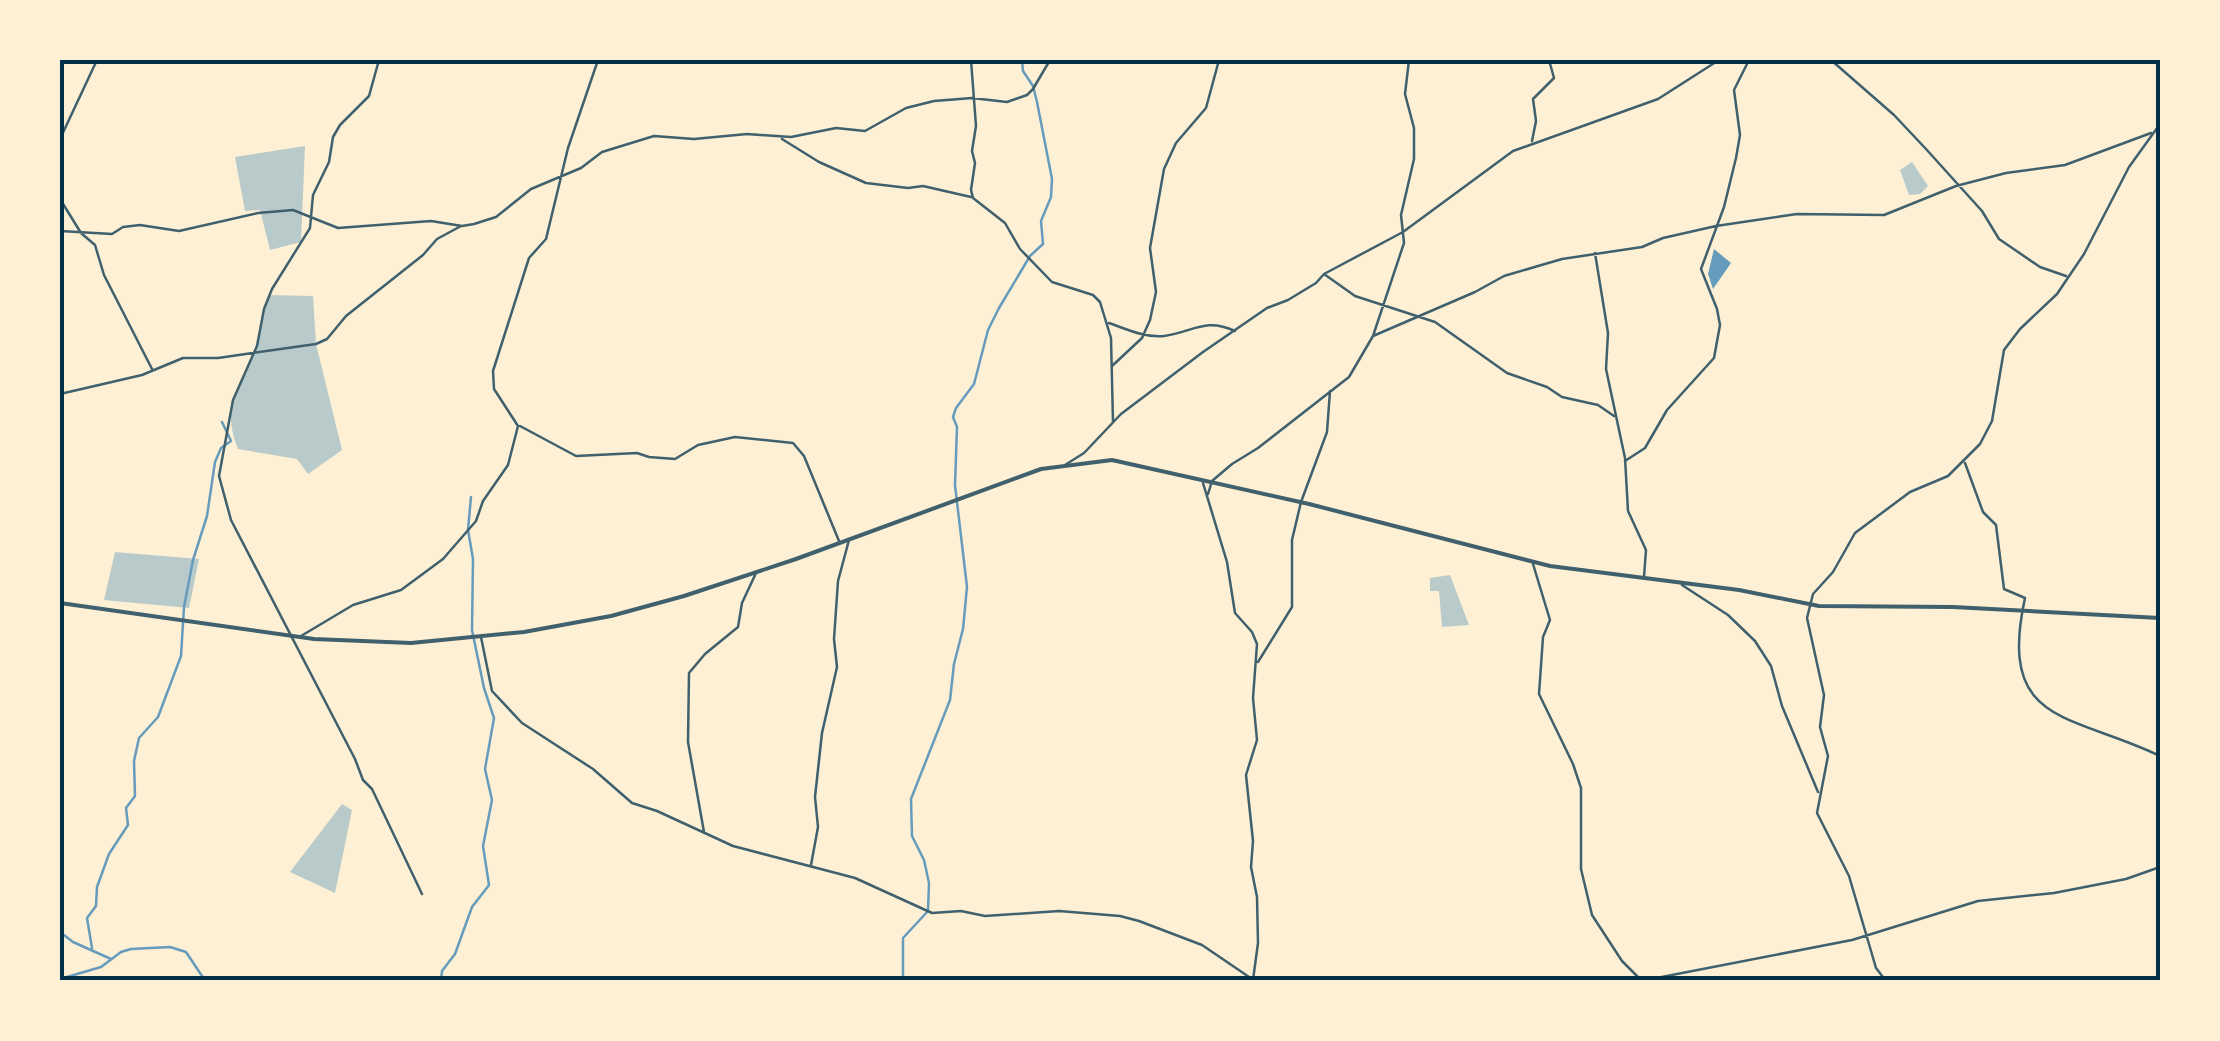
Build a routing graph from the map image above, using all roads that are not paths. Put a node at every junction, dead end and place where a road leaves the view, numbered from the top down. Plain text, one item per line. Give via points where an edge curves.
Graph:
1 (97, 60) edge
2 (380, 60) edge
3 (598, 60) edge
4 (971, 60) edge
5 (1050, 60) edge
6 (1220, 60) edge
7 (1409, 60) edge
8 (1549, 60) edge
9 (1720, 60) edge
10 (1749, 60) edge
11 (1832, 60) edge
12 (972, 98) junction
13 (2160, 124) edge
14 (2153, 132) junction
15 (780, 137) junction
16 (60, 140) edge
17 (1532, 143) junction
18 (562, 177) junction
19 (1956, 186) junction
20 (973, 198) junction
21 (60, 200) edge
22 (311, 218) junction
23 (462, 226) junction
24 (1716, 226) junction
25 (60, 231) edge
26 (1402, 232) junction
27 (81, 233) junction
28 (1595, 253) junction
29 (1324, 274) junction
30 (2068, 277) junction
31 (1381, 306) junction
32 (1420, 316) junction
33 (1107, 322) junction
34 (1235, 331) junction
35 (1143, 335) junction
36 (1373, 336) junction
37 (255, 352) junction
38 (1111, 367) junction
39 (153, 370) junction
40 (1331, 390) junction
41 (60, 394) edge
42 (1615, 417) junction
43 (1113, 423) junction
44 (518, 426) junction
45 (1625, 461) junction
46 (1965, 461) junction
47 (1065, 465) junction
48 (1201, 478) junction
49 (1212, 481) junction
50 (1208, 494) junction
51 (1301, 502) junction
52 (850, 538) junction
53 (840, 542) junction
54 (1533, 564) junction
55 (757, 572) junction
56 (1644, 578) junction
57 (1678, 582) junction
58 (60, 602) edge
59 (1810, 604) junction
60 (2022, 610) junction
61 (2160, 618) edge
62 (292, 636) junction
63 (481, 637) junction
64 (299, 638) junction
65 (1258, 662) junction
66 (2160, 756) edge
67 (1819, 794) junction
68 (704, 832) junction
69 (811, 865) junction
70 (2160, 867) edge
71 (422, 894) dead end
72 (1866, 936) junction
73 (1664, 976) junction
74 (1253, 981) edge
75 (1642, 981) edge
76 (1659, 981) edge
77 (1886, 981) edge

1 - 16 street
2 - 22 street via 369,96 334,136
3 - 18 street
4 - 12 street
5 - 12 street via 1027,94 1007,102
6 - 35 street via 1206,108 1164,169 1150,248 1154,304
7 - 26 street via 1405,94 1414,159
8 - 17 street via 1554,78 1533,99
9 - 17 street via 1658,100
10 - 24 street via 1734,90 1740,134
11 - 19 street via 1894,114
12 - 15 street via 906,108 865,131 836,128
12 - 20 street
13 - 14 street
14 - 19 street via 2065,165
14 - 30 street
15 - 18 street via 654,136 602,152
15 - 20 street via 866,183
17 - 26 street via 1482,171
18 - 23 street via 496,216
18 - 44 street via 546,239 529,258 493,371 494,388
19 - 24 street via 1884,215 1797,214
19 - 30 street via 1999,239
20 - 33 street via 1005,222 1020,250 1052,282 1094,295
21 - 27 street
22 - 23 street via 338,228 432,221
22 - 27 street via 293,210 179,232 140,225 112,234
22 - 37 street via 304,242 270,295
23 - 37 street via 437,239 326,339
24 - 28 street
24 - 45 street via 1701,269 1718,309 1718,348 1646,448
25 - 27 street
26 - 29 street
26 - 31 street via 1404,244
27 - 39 street via 95,246
28 - 32 street via 1518,271
28 - 42 street
29 - 31 street
29 - 34 street
30 - 46 street via 2004,350 1992,421
31 - 32 street
31 - 36 street
32 - 36 street
32 - 42 street via 1507,373
33 - 35 street
33 - 38 street
34 - 35 street via 1209,324
34 - 43 street
35 - 38 street
36 - 40 street via 1353,372
37 - 39 street via 182,358
37 - 62 street via 233,400 220,476 231,520
38 - 43 street
39 - 41 street
40 - 49 street
40 - 51 street via 1326,432
42 - 45 street
43 - 47 street
44 - 53 street via 576,456 675,459 698,445 735,437 793,443
44 - 64 street via 508,465 476,521 443,559 402,590 353,605
45 - 56 street via 1628,512 1646,550
46 - 59 street via 1855,533
46 - 60 street via 1974,492 1996,525 2004,589 2022,595
47 - 48 street via 1126,462
47 - 52 street
48 - 49 street
48 - 50 street
49 - 50 street
49 - 51 street
50 - 65 street via 1235,613 1252,632
51 - 54 street
51 - 65 street via 1292,540 1292,608
52 - 53 street
52 - 69 street via 838,580 836,667 822,733
53 - 55 street
54 - 56 street
54 - 75 street via 1550,620 1539,694 1581,788 1580,868 1592,916
55 - 63 street via 630,611
55 - 68 street via 738,627 689,674 688,742
56 - 57 street
57 - 59 street
57 - 67 street via 1728,614 1755,641
58 - 62 street
59 - 60 street
59 - 67 street via 1828,756
60 - 61 street
60 - 66 street via 2018,652 2032,698
62 - 64 street
62 - 71 street
63 - 64 street via 412,643
63 - 68 street via 492,691 522,723 632,803
65 - 74 street via 1257,740 1246,775 1257,897
67 - 72 street via 1818,813 1849,876
68 - 69 street
69 - 74 street via 932,913 1059,910 1120,916 1202,945
70 - 72 street via 2054,893 1978,901
72 - 73 street
72 - 77 street
73 - 75 street
73 - 76 street

